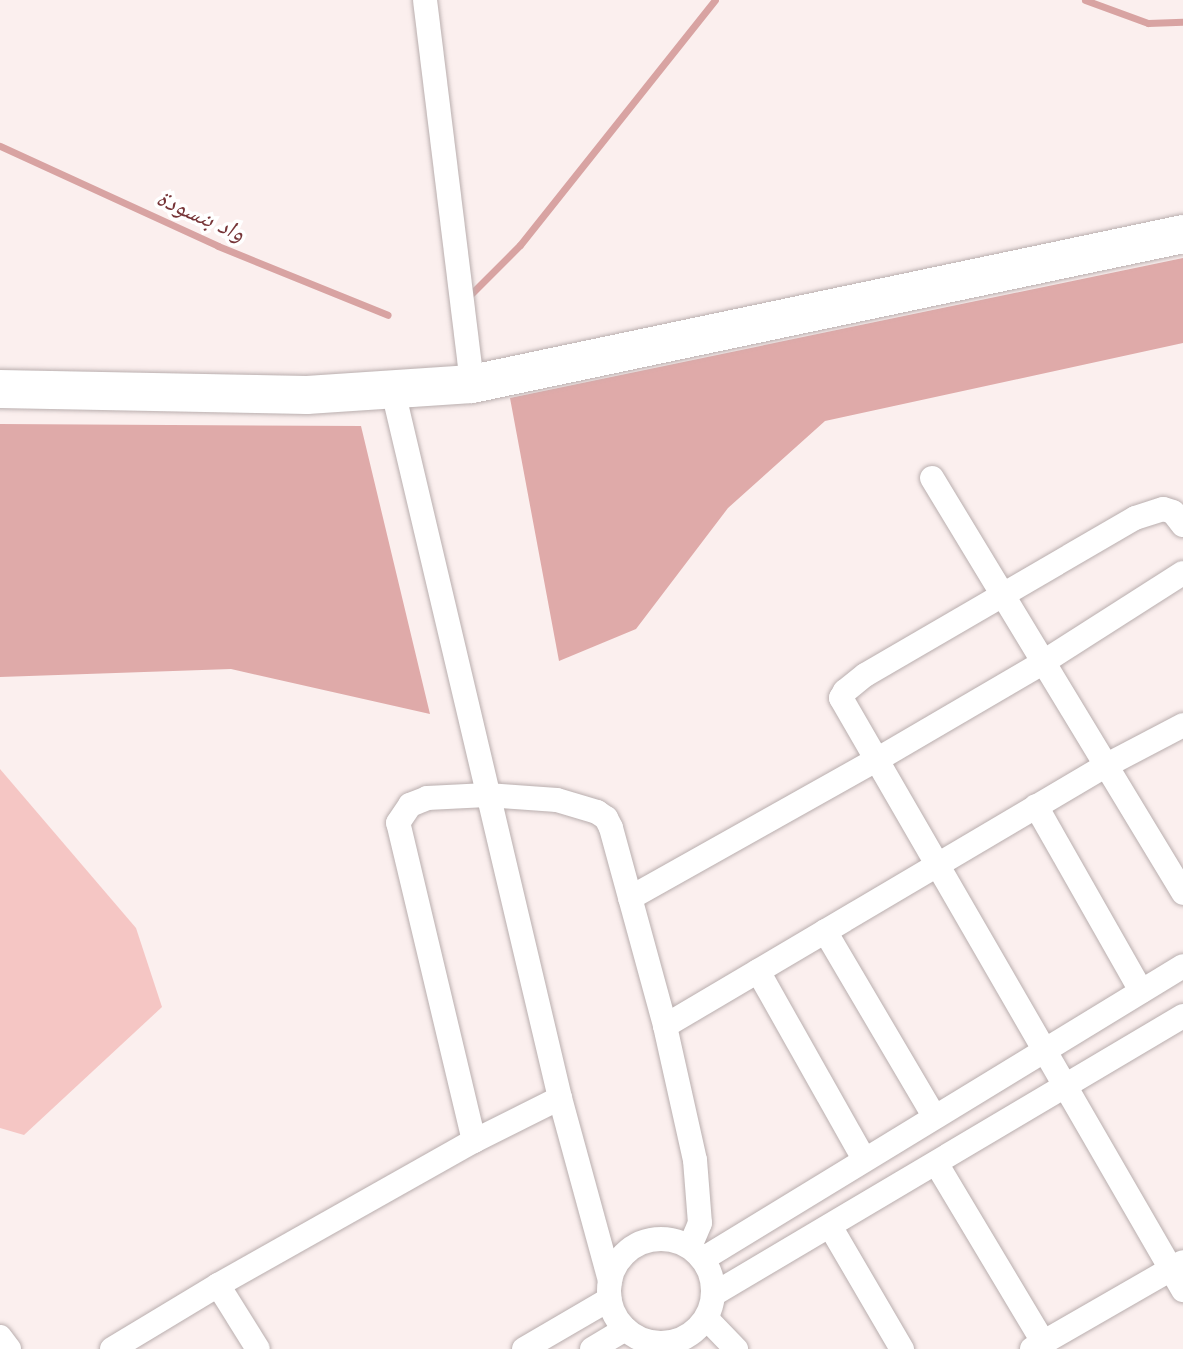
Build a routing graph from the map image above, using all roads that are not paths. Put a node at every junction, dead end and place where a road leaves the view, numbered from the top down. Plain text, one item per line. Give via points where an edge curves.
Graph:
1 (425, 0) edge
2 (1183, 234) edge
3 (472, 384) junction
4 (0, 389) edge
5 (393, 391) junction
6 (932, 478) dead end
7 (1183, 525) edge
8 (1183, 573) edge
9 (1003, 597) junction
10 (1042, 663) junction
11 (1183, 725) edge
12 (878, 759) junction
13 (1105, 766) junction
14 (487, 795) junction
15 (1036, 806) junction
16 (937, 864) junction
17 (1183, 893) edge
18 (630, 898) junction
19 (825, 931) junction
20 (1183, 966) edge
21 (758, 971) junction
22 (1141, 991) junction
23 (1183, 1016) edge
24 (665, 1026) junction
25 (1042, 1051) junction
26 (1063, 1087) junction
27 (560, 1098) junction
28 (934, 1116) junction
29 (474, 1141) junction
30 (864, 1159) junction
31 (936, 1163) junction
32 (830, 1226) junction
33 (696, 1253) junction
34 (1179, 1274) edge
35 (218, 1285) junction
36 (610, 1290) junction
37 (714, 1294) junction
38 (707, 1319) junction
39 (0, 1337) edge
40 (629, 1338) edge
41 (1051, 1343) edge
42 (9, 1349) edge
43 (112, 1349) edge
44 (258, 1349) edge
45 (524, 1349) edge
46 (592, 1349) edge
47 (736, 1349) edge
48 (902, 1349) edge

1 - 3 street
2 - 3 main road
3 - 5 main road
4 - 5 main road via 307,395
5 - 14 street
6 - 9 street
7 - 9 street via 1169,510 1151,512
8 - 10 street
9 - 10 street
9 - 12 street via 843,692 843,705
10 - 12 street
10 - 13 street
11 - 13 street
12 - 16 street
12 - 18 street
13 - 15 street
13 - 17 street
14 - 18 street via 557,800 603,815
14 - 27 street
14 - 29 street via 419,800 403,812 397,830
15 - 16 street
15 - 22 street
16 - 19 street
16 - 25 street
18 - 24 street
19 - 21 street
19 - 28 street
20 - 22 street
21 - 24 street
21 - 30 street
22 - 25 street
23 - 26 street
24 - 33 street via 698,1181
25 - 26 street
25 - 28 street
26 - 31 street
26 - 34 street
27 - 29 street
27 - 36 street
28 - 30 street
29 - 35 street
30 - 33 street
31 - 32 street
31 - 41 street
32 - 37 street
32 - 48 street
33 - 36 street via 675,1240 641,1243 616,1265
33 - 37 street via 711,1275
34 - 41 street
35 - 43 street
35 - 44 street
36 - 40 street via 615,1315
36 - 45 street
37 - 38 street
38 - 40 street via 681,1340
38 - 47 street
39 - 42 street
40 - 46 street

